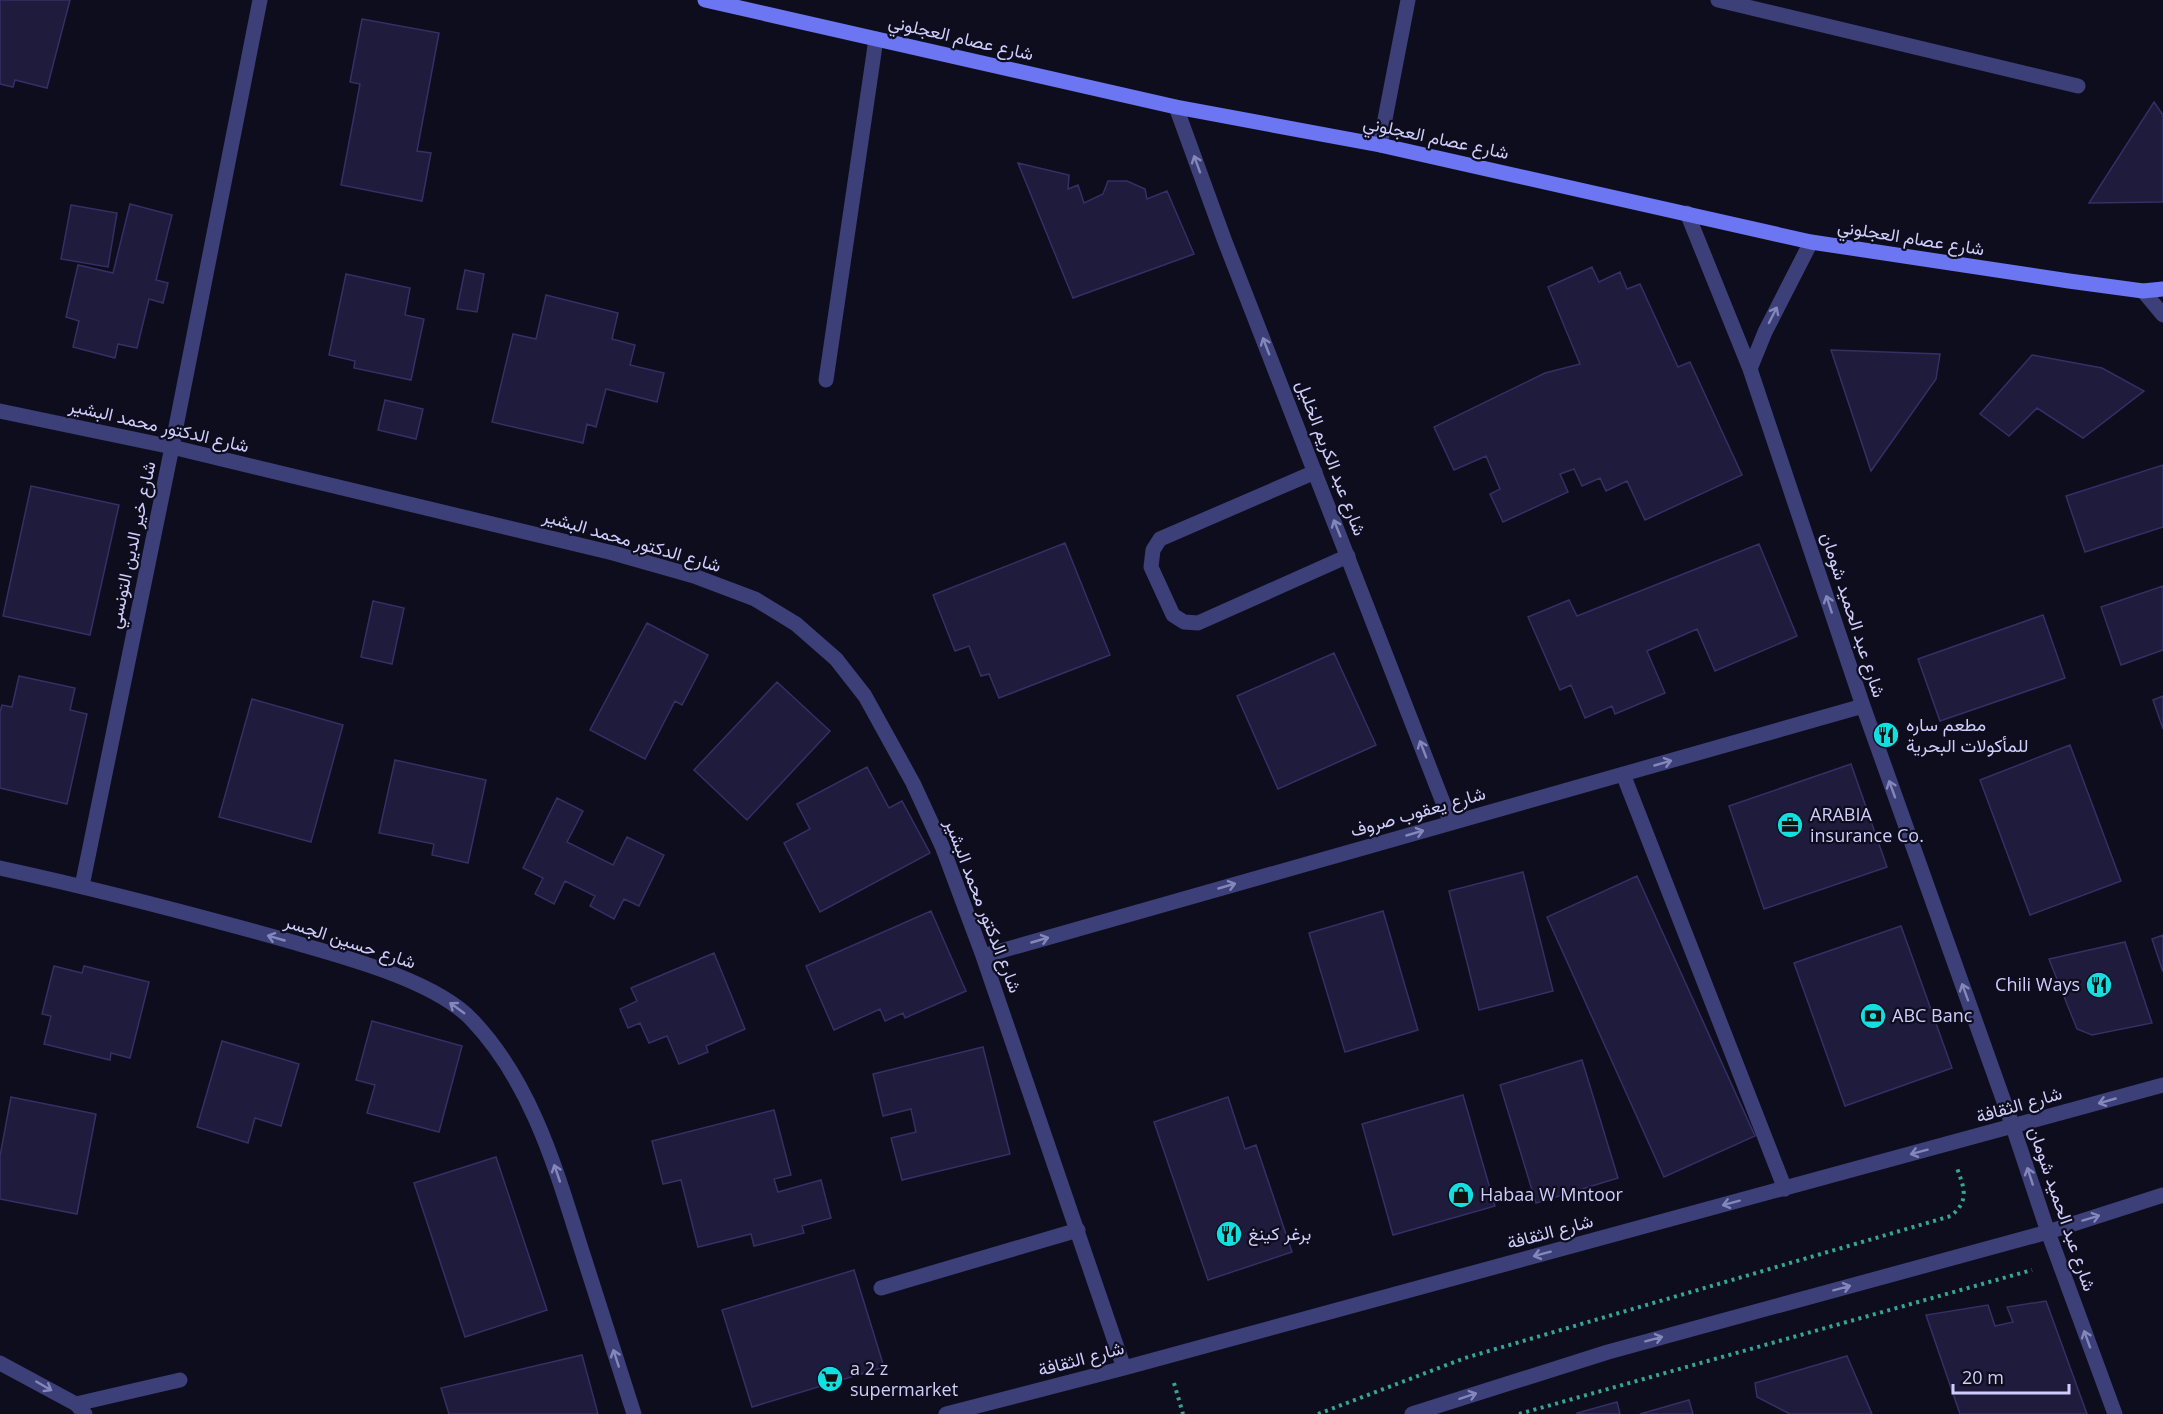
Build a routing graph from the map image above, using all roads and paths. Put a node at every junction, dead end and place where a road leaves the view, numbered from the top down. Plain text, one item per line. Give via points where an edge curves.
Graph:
1 (260, 0) edge
2 (705, 0) edge
3 (1408, 0) edge
4 (1718, 0) edge
5 (876, 39) junction
6 (2078, 86) dead end
7 (1176, 107) junction
8 (1380, 145) junction
9 (1687, 213) junction
10 (1811, 242) junction
11 (2163, 289) edge
12 (2143, 291) junction
13 (2163, 315) edge
14 (1750, 369) junction
15 (826, 380) dead end
16 (0, 411) edge
17 (172, 447) junction
18 (1315, 472) junction
19 (1348, 556) junction
20 (1863, 706) junction
21 (1623, 774) junction
22 (1451, 823) junction
23 (0, 867) edge
24 (82, 886) junction
25 (983, 956) junction
26 (2163, 1085) edge
27 (2013, 1127) junction
28 (1957, 1167) dead end
29 (1785, 1189) junction
30 (2163, 1196) edge
31 (1078, 1230) junction
32 (2048, 1232) junction
33 (2036, 1268) dead end
34 (880, 1288) dead end
35 (0, 1363) edge
36 (1124, 1368) junction
37 (1172, 1375) dead end
38 (180, 1380) dead end
39 (81, 1409) edge
40 (634, 1414) edge
41 (946, 1414) edge
42 (1183, 1414) edge
43 (1318, 1414) edge
44 (1412, 1414) edge
45 (1519, 1414) edge
46 (2115, 1414) edge

1 - 17 street, شارع خير الدين التونسي
2 - 5 street, شارع عصام العجلوني
3 - 8 street
4 - 6 street
5 - 7 street, شارع عصام العجلوني
5 - 15 street
7 - 8 street, شارع عصام العجلوني
18 -> 7 street, شارع عبد الكريم الخليل
8 - 9 street, شارع عصام العجلوني
9 - 10 street, شارع عصام العجلوني
9 - 14 street, شارع عبد الحميد شومان
10 - 12 street, شارع عصام العجلوني
14 -> 10 street
11 - 12 street, شارع عصام العجلوني
12 - 13 street
20 -> 14 street, شارع عبد الحميد شومان
16 - 17 street, شارع الدكتور محمد البشير
17 - 24 street, شارع خير الدين التونسي
17 - 25 street, شارع الدكتور محمد البشير via 613,553 694,576 755,599 790,620 836,659 865,696 913,783
19 -> 18 street, شارع عبد الكريم الخليل
18 - 19 street via 1160,539 1153,550 1151,567 1173,615 1184,622 1198,623
22 -> 19 street, شارع عبد الكريم الخليل
21 -> 20 street, شارع يعقوب صروف
27 -> 20 street, شارع عبد الحميد شومان
21 - 22 street, شارع يعقوب صروف
21 - 29 street
25 -> 22 street, شارع يعقوب صروف
23 - 24 street, شارع حسين الجسر
40 -> 24 street, شارع حسين الجسر via 537,1120 520,1088 471,1018 413,982 356,961 178,909
25 - 31 street, شارع الدكتور محمد البشير
26 -> 27 street, شارع الثقافة
27 -> 29 street, شارع الثقافة
32 -> 27 street, شارع عبد الحميد شومان
28 - 43 path via 1965,1191 1960,1208 1951,1216 1465,1358
29 -> 36 street, شارع الثقافة
32 -> 30 street
31 - 34 street
31 - 36 street, شارع الدكتور محمد البشير
44 -> 32 street via 1608,1352
46 -> 32 street, شارع عبد الحميد شومان
33 - 45 path
35 -> 39 street
36 - 41 street, شارع الثقافة
37 - 42 path
38 - 39 street

